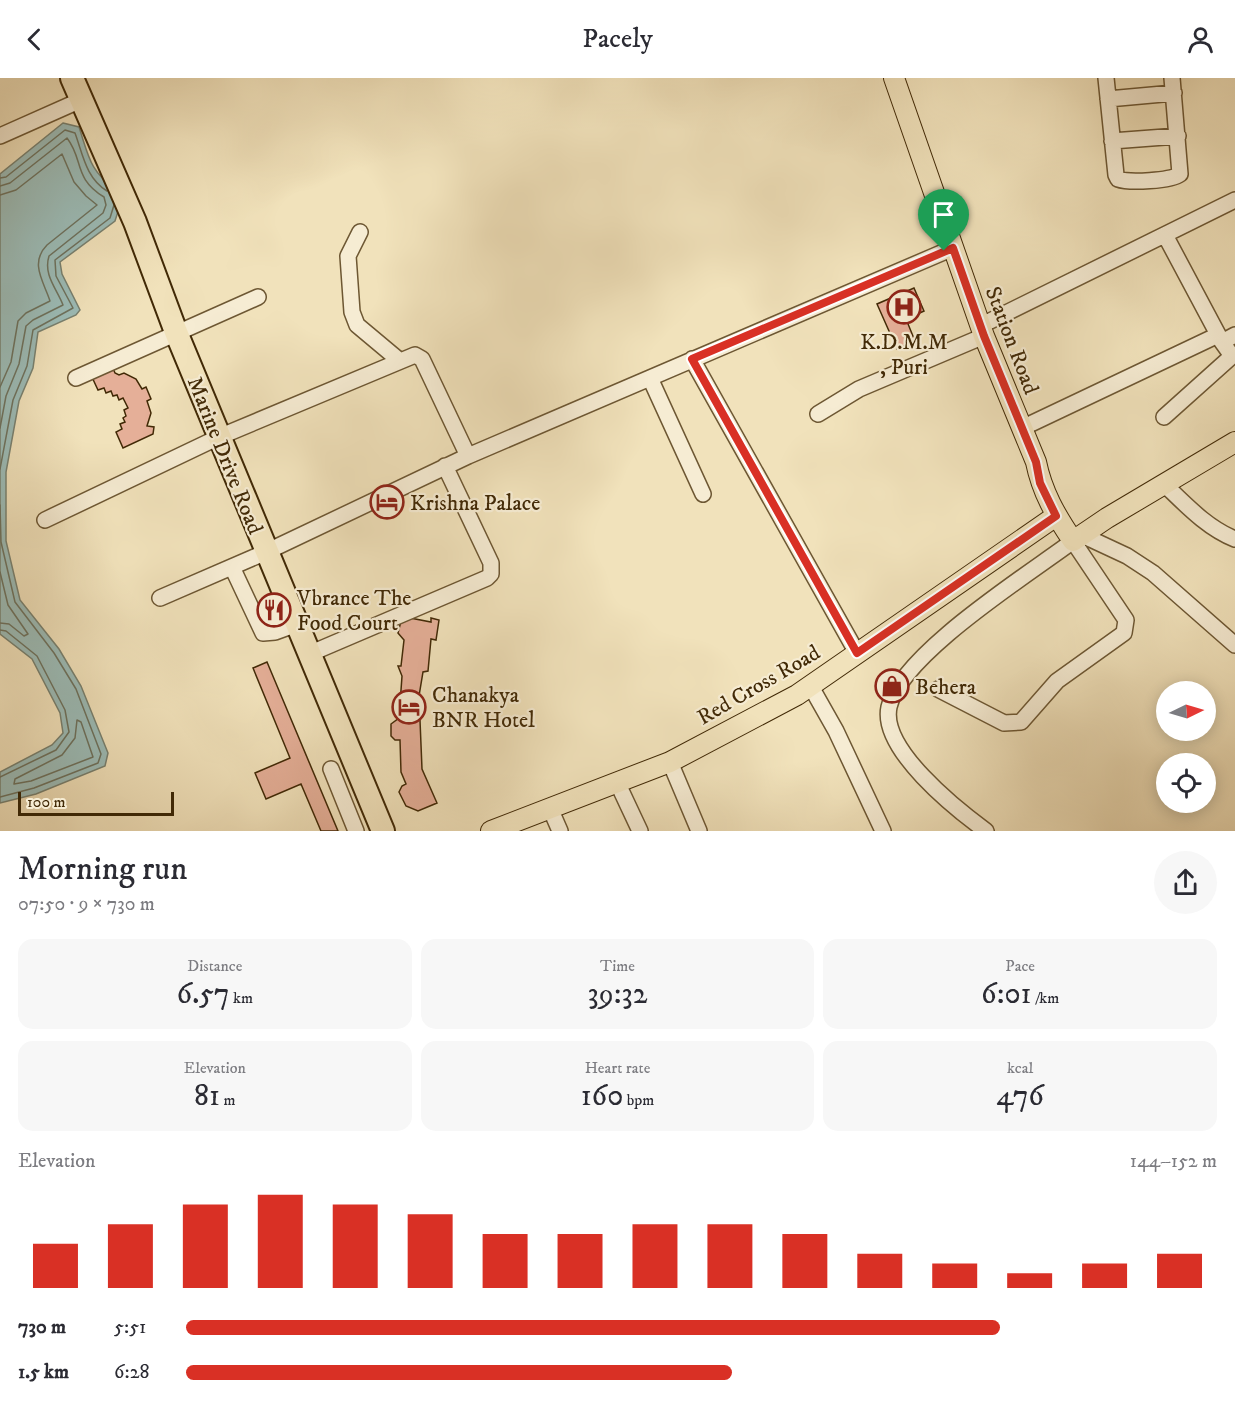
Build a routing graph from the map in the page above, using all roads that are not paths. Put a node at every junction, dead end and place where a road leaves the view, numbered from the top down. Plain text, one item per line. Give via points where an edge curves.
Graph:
1 (72, 78) edge
2 (884, 78) edge
3 (894, 78) edge
4 (1106, 78) edge
5 (1173, 85) edge
6 (1108, 99) junction
7 (81, 100) junction
8 (0, 136) edge
9 (1178, 136) junction
10 (1112, 141) junction
11 (1235, 200) edge
12 (360, 232) dead end
13 (1165, 235) junction
14 (948, 249) junction
15 (258, 297) dead end
16 (176, 332) junction
17 (980, 334) junction
18 (1225, 337) edge
19 (692, 359) junction
20 (400, 361) junction
21 (76, 378) dead end
22 (650, 378) junction
23 (818, 414) dead end
24 (1164, 417) dead end
25 (1022, 428) junction
26 (219, 437) junction
27 (1235, 441) edge
28 (468, 456) junction
29 (445, 466) junction
30 (1040, 483) junction
31 (1164, 484) junction
32 (703, 494) dead end
33 (1056, 516) junction
34 (45, 520) dead end
35 (1077, 538) junction
36 (1235, 538) edge
37 (266, 552) junction
38 (232, 567) junction
39 (160, 598) dead end
40 (297, 624) junction
41 (1235, 645) edge
42 (857, 653) junction
43 (309, 654) junction
44 (810, 685) junction
45 (938, 689) dead end
46 (670, 762) junction
47 (331, 769) dead end
48 (617, 782) junction
49 (550, 808) junction
50 (356, 831) edge
51 (383, 831) edge
52 (491, 831) edge
53 (560, 831) edge
54 (640, 831) edge
55 (699, 831) edge
56 (883, 831) edge
57 (986, 831) edge

1 - 7 highway, Marine Drive Road
2 - 14 main road
3 - 14 main road, Station Road
4 - 6 street
5 - 6 street
5 - 9 street
6 - 10 street
7 - 8 street
7 - 16 highway, Marine Drive Road via 135,222
9 - 10 street
9 - 10 street via 1180,174 1132,181 1118,179 1116,175
11 - 13 street
12 - 20 street via 348,256 352,312 357,325
13 - 17 street
13 - 18 street
14 - 17 main road, Station Road
14 - 19 street
15 - 16 street
16 - 21 street
16 - 26 highway, Marine Drive Road
17 - 23 street via 859,389
17 - 25 main road, Station Road
17 - 30 main road via 1026,464
18 - 24 street via 1232,356
18 - 25 street
19 - 22 street
19 - 42 street
20 - 26 street
20 - 28 street via 415,355 422,359
22 - 28 street
22 - 32 street
25 - 30 main road, Station Road
26 - 34 street
26 - 37 highway, Marine Drive Road
27 - 31 main road
28 - 29 street
29 - 37 street
29 - 43 street via 492,574
30 - 33 main road, Station Road
31 - 35 main road
31 - 36 street via 1191,511 1224,535
33 - 35 main road, Station Road
33 - 42 main road, Red Cross Road
35 - 41 street via 1127,556 1153,573
35 - 45 street via 1126,621 1124,633 1057,681 1021,722 1004,723
35 - 57 street via 938,641 904,677 888,708 891,730 901,751 927,780
37 - 38 street
37 - 40 highway, Marine Drive Road
38 - 39 street
38 - 40 street via 263,633
40 - 43 highway, Marine Drive Road
42 - 44 main road, Red Cross Road
43 - 51 highway, Marine Drive Road
44 - 46 main road, Red Cross Road
44 - 56 street
46 - 48 main road, Red Cross Road
46 - 55 street
47 - 50 street
48 - 49 main road, Red Cross Road
48 - 54 street
49 - 52 main road, Red Cross Road
49 - 53 street

